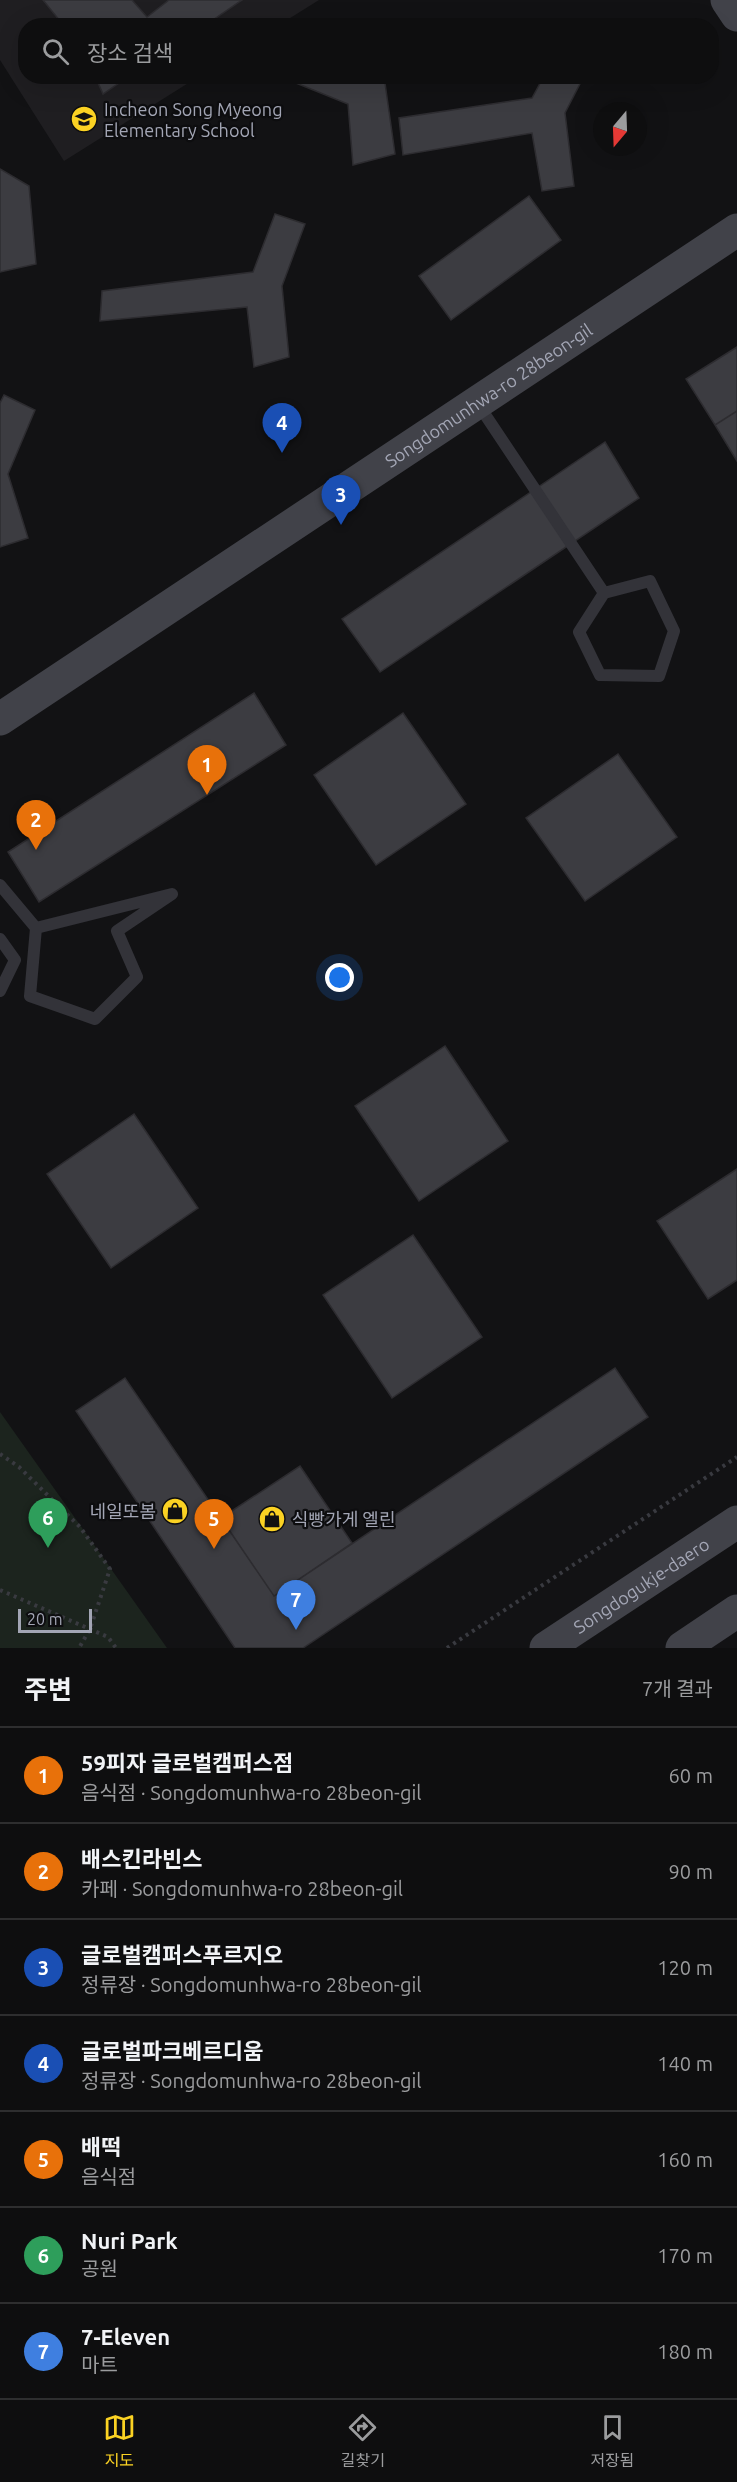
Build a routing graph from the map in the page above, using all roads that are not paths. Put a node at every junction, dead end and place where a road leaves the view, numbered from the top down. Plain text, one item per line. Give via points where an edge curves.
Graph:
1 (727, 0) edge
2 (737, 15) edge
3 (737, 230) edge
4 (477, 403) junction
5 (604, 593) junction
6 (0, 719) edge
7 (0, 885) edge
8 (36, 928) junction
9 (0, 939) edge
10 (0, 991) edge
11 (737, 1522) edge
12 (737, 1611) edge
13 (546, 1648) edge
14 (682, 1648) edge

1 - 2 street
3 - 4 street, Songdomunhwa-ro 28beon-gil
4 - 5 lane
4 - 6 street, Songdomunhwa-ro 28beon-gil
5 - 5 lane via 579,632 600,675 659,676 674,631 650,581
7 - 8 lane
8 - 8 lane via 30,996 95,1018 137,977 117,931 172,894
9 - 10 lane via 15,960
11 - 13 street, Songdogukje-daero
12 - 14 street

